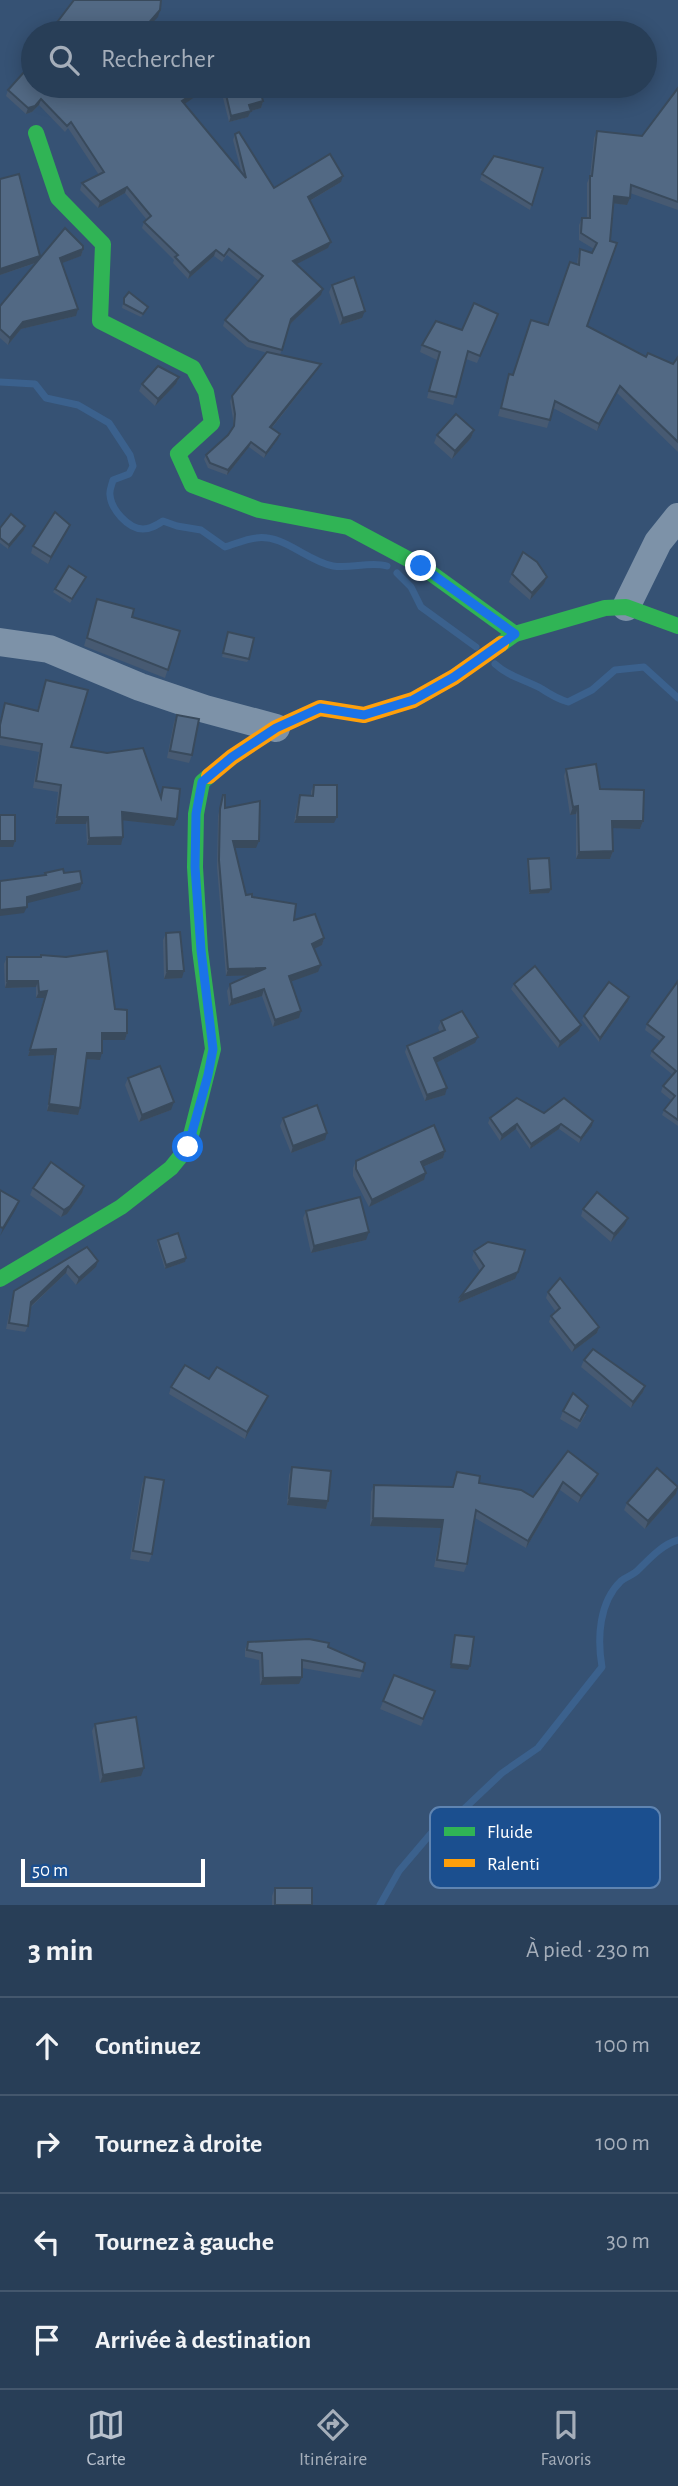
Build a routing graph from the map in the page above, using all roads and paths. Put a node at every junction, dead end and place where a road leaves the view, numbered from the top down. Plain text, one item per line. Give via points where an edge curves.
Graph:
1 (36, 134) dead end
2 (678, 517) edge
3 (626, 607) junction
4 (678, 626) edge
5 (509, 638) junction
6 (0, 642) edge
7 (276, 728) junction
8 (0, 1279) edge

1 - 5 street via 58,198 103,244 100,321 193,368 206,392 212,423 178,453 192,485 259,510 348,527 421,566
2 - 3 street via 658,542
3 - 4 street
3 - 5 street via 605,608
5 - 7 street via 413,700 364,715 320,708
6 - 7 street via 48,649 140,687
7 - 8 street via 202,782 195,867 213,1049 188,1147 171,1168 121,1207

